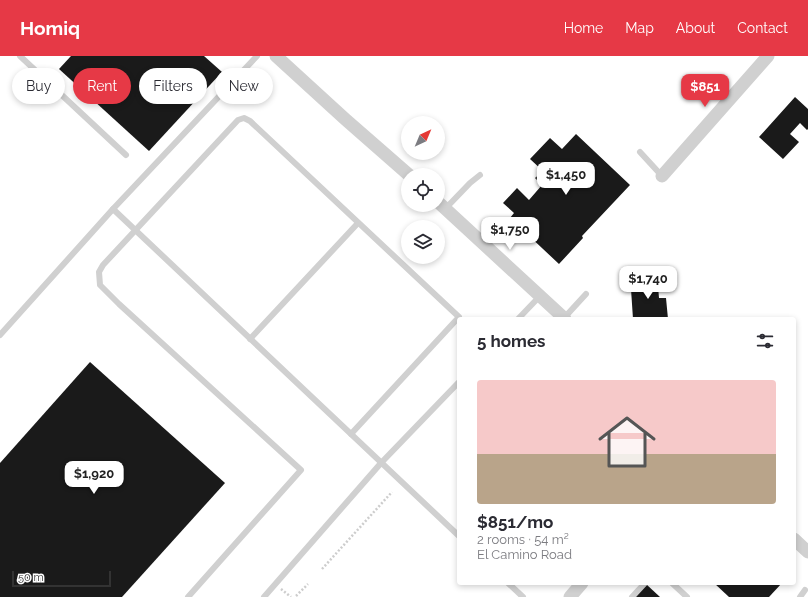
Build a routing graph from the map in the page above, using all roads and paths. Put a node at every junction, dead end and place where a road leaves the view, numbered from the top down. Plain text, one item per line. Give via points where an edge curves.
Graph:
1 (20, 56) edge
2 (257, 56) edge
3 (276, 56) edge
4 (768, 56) edge
5 (640, 152) dead end
6 (126, 155) dead end
7 (401, 168) edge
8 (480, 174) dead end
9 (662, 176) joint
10 (445, 203) edge
11 (445, 208) edge
12 (113, 209) junction
13 (358, 223) junction
14 (135, 230) junction
15 (586, 294) dead end
16 (540, 296) junction
17 (459, 317) edge
18 (520, 317) edge
19 (562, 317) edge
20 (566, 317) edge
21 (457, 319) edge
22 (0, 335) edge
23 (250, 339) junction
24 (457, 384) edge
25 (351, 434) junction
26 (381, 463) junction
27 (392, 492) dead end
28 (457, 534) edge
29 (796, 541) edge
30 (808, 552) edge
31 (322, 569) dead end
32 (308, 584) dead end
33 (510, 585) edge
34 (580, 585) edge
35 (643, 585) edge
36 (674, 585) edge
37 (281, 589) dead end
38 (806, 590) dead end
39 (188, 597) edge
40 (264, 597) edge
41 (290, 597) edge
42 (296, 597) edge
43 (523, 597) edge
44 (570, 597) edge
45 (632, 597) edge
46 (687, 597) edge
47 (800, 597) edge

1 - 6 lane
2 - 12 lane
3 - 7 street
4 - 9 street
5 - 9 lane
8 - 10 lane
11 - 16 street
12 - 14 lane
12 - 22 lane
13 - 14 lane via 244,118 238,120
13 - 17 lane
13 - 23 lane
14 - 23 lane
14 - 39 lane via 103,265 100,285 301,470
15 - 20 lane
16 - 18 lane
16 - 19 street
21 - 25 lane
23 - 25 lane
24 - 26 lane
25 - 26 lane
26 - 28 lane
26 - 40 lane
27 - 31 path
29 - 30 street
32 - 42 path
33 - 43 lane
34 - 44 street
35 - 45 lane
36 - 46 lane
37 - 41 path
38 - 47 lane

